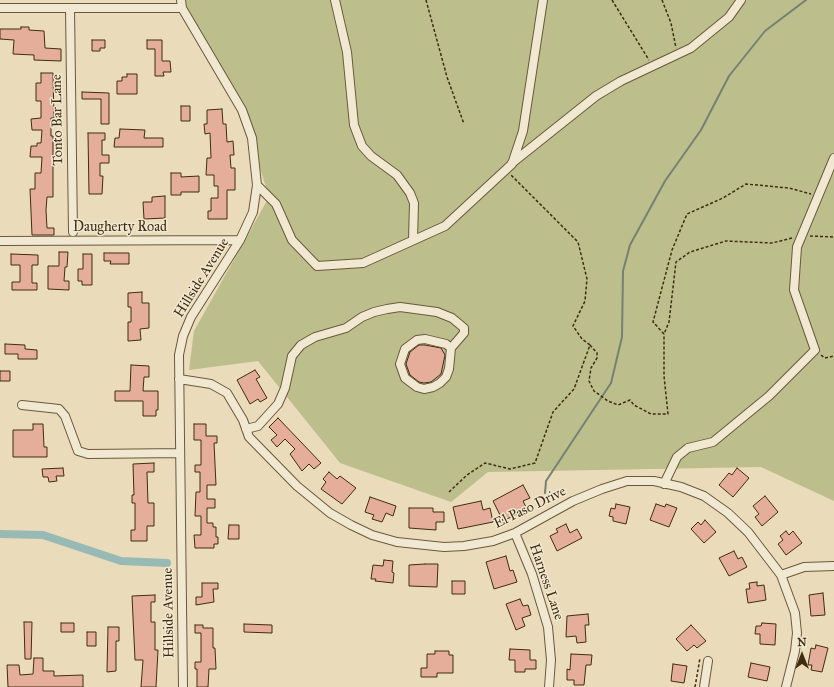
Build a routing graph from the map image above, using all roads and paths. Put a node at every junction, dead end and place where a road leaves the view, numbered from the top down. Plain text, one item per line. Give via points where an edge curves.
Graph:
1 (335, 0) edge
2 (426, 0) edge
3 (612, 0) edge
4 (662, 0) edge
5 (741, 0) edge
6 (543, 1) edge
7 (46, 4) edge
8 (181, 4) edge
9 (0, 8) edge
10 (70, 8) junction
11 (678, 54) junction
12 (654, 65) junction
13 (464, 124) dead end
14 (834, 158) edge
15 (508, 167) junction
16 (257, 185) junction
17 (818, 196) junction
18 (73, 232) dead end
19 (801, 236) junction
20 (834, 237) edge
21 (240, 240) junction
22 (413, 240) junction
23 (0, 241) edge
24 (664, 334) junction
25 (590, 345) junction
26 (452, 348) junction
27 (815, 350) junction
28 (834, 356) edge
29 (179, 379) junction
30 (22, 405) dead end
31 (246, 429) junction
32 (180, 453) junction
33 (664, 484) junction
34 (449, 492) dead end
35 (515, 533) junction
36 (834, 566) edge
37 (781, 575) junction
38 (700, 658) dead end
39 (708, 661) dead end
40 (183, 687) edge
41 (549, 687) edge
42 (695, 687) edge
43 (704, 687) edge
44 (786, 687) edge

1 - 22 street via 346,47 354,125 362,146 397,175 410,193 414,203
2 - 13 path via 447,77
3 - 12 path via 646,58
4 - 11 path via 671,23
5 - 11 street via 729,17 691,48
6 - 15 street via 522,131
7 - 9 street
7 - 10 street
8 - 10 street
8 - 16 street, Hillside Avenue via 242,110 252,138
10 - 18 street, Tonto Bar Lane
11 - 12 street
12 - 15 street via 596,96
14 - 17 street
15 - 22 street via 445,226
15 - 25 path via 578,242 587,279 585,301 573,326
16 - 21 street, Hillside Avenue via 253,212
16 - 22 street via 276,204 292,240 317,266 363,263
17 - 19 street
17 - 24 path via 789,188 746,184 723,198 687,214 672,250 654,322
19 - 20 path
19 - 24 path via 772,243 726,241 690,252 676,262 669,322
19 - 27 street via 797,247 794,290
21 - 23 street, Daugherty Road
21 - 29 street, Hillside Avenue via 191,317 179,355
24 - 25 path via 664,376 668,414 651,414 630,400 618,405 594,391 589,381 597,353
25 - 34 path via 574,389 553,412 535,462 510,469 485,463
26 - 26 street via 425,339 410,344 401,356 400,364 404,378 424,389 440,383 449,369
26 - 31 street via 464,333 464,328 452,318 437,312 400,308 387,309 362,317 340,330 311,339 296,350 278,404 258,426
27 - 28 path via 825,358
27 - 33 street via 769,396 713,442 688,448 677,457
29 - 31 street, El Paso Drive via 211,384 227,393
29 - 32 street, Hillside Avenue
30 - 32 street via 59,409 65,416 78,451 88,454
31 - 35 street, El Paso Drive via 249,437 298,486 330,513 372,535 397,542 444,547 493,541
32 - 40 street, Hillside Avenue
33 - 35 street, El Paso Drive via 627,481 602,489 573,501
33 - 37 street, El Paso Drive via 681,487 704,496 728,513 748,532
35 - 41 street, Harness Lane via 532,574 548,627 551,660
36 - 37 street via 804,568
37 - 44 street, El Paso Drive via 795,613 797,633
38 - 42 path
39 - 43 street

